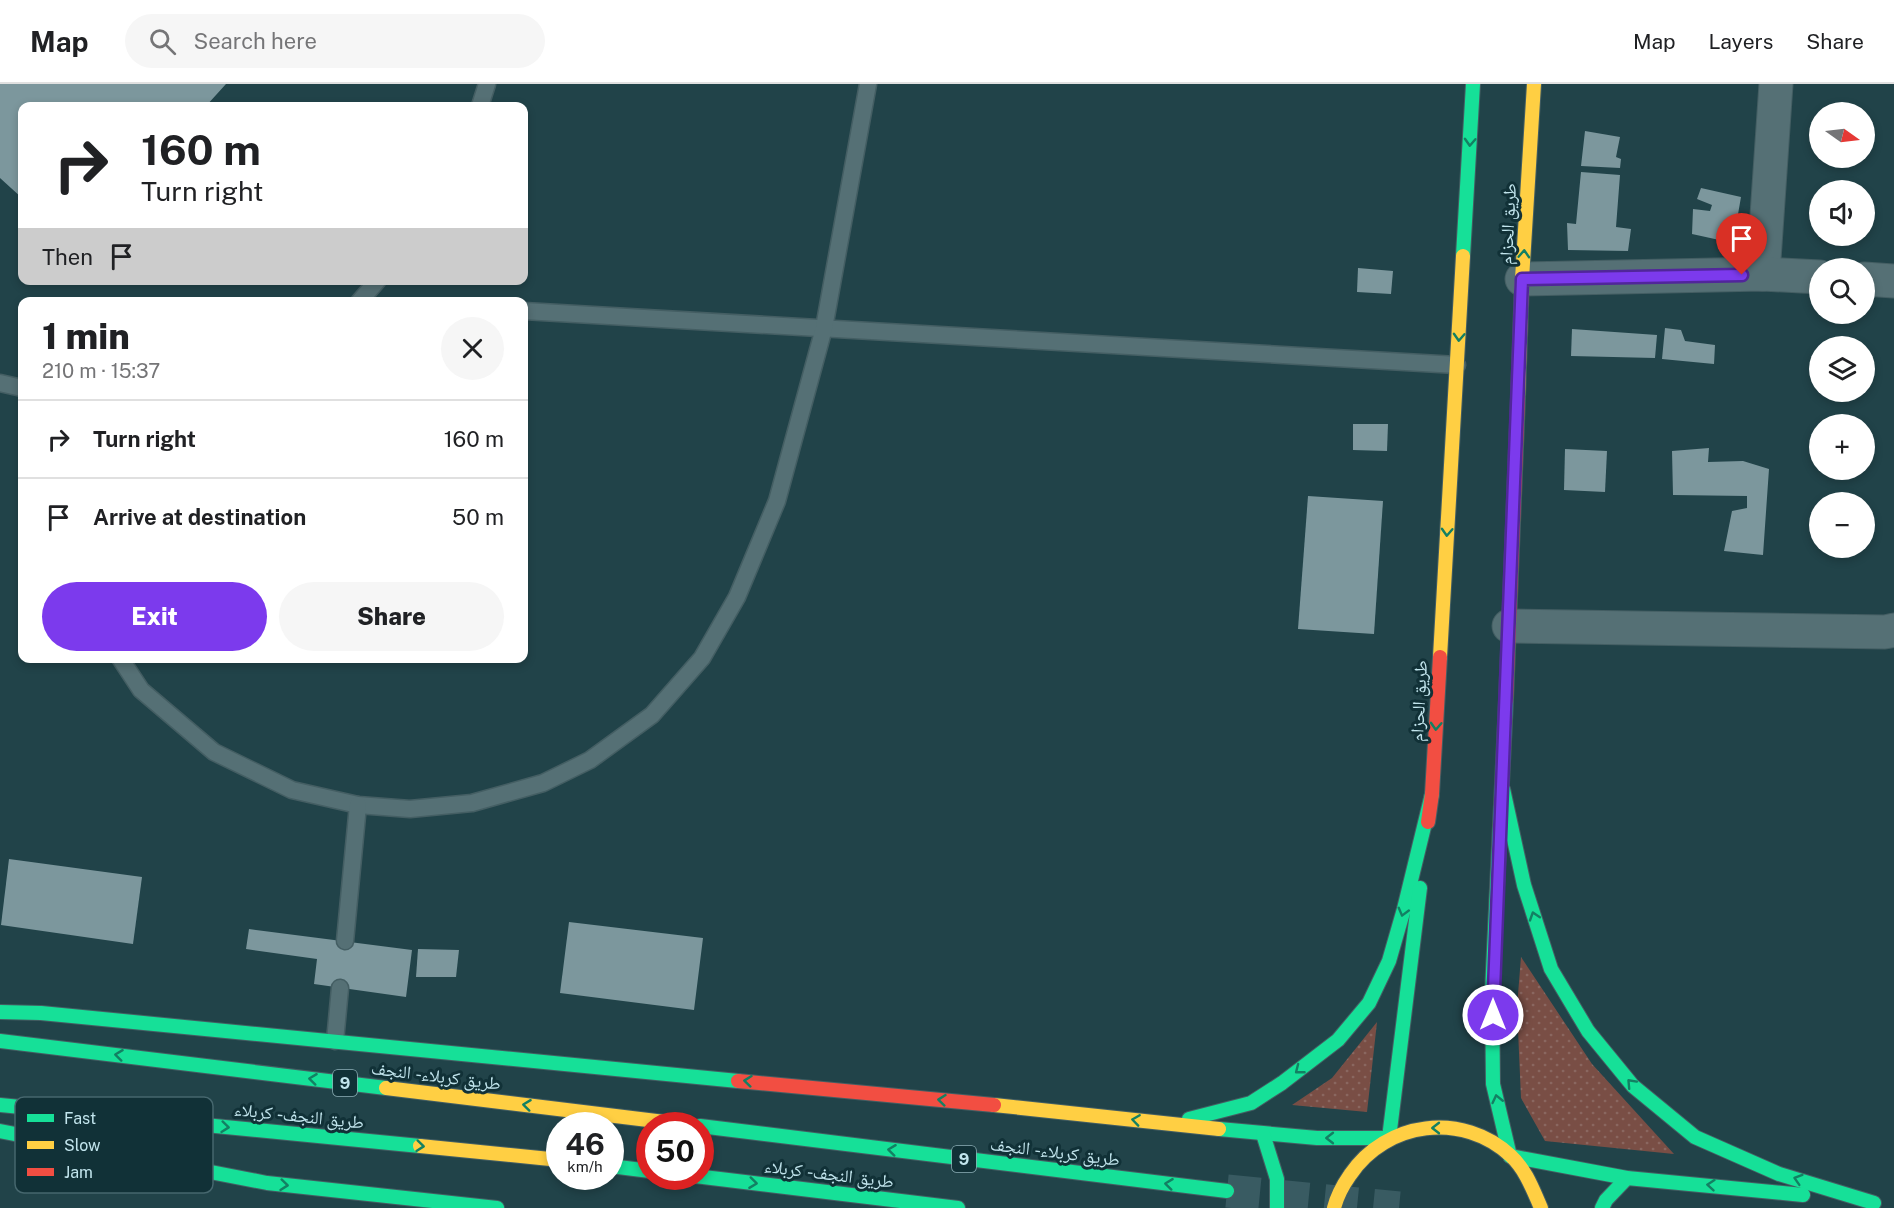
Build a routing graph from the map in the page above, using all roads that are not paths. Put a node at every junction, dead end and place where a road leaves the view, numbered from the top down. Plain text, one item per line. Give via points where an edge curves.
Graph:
1 (487, 84) edge
2 (868, 84) edge
3 (1473, 84) edge
4 (1534, 84) edge
5 (1776, 84) edge
6 (481, 102) edge
7 (1764, 274) junction
8 (1809, 276) edge
9 (1522, 279) junction
10 (1875, 279) edge
11 (1894, 280) edge
12 (373, 285) edge
13 (363, 297) edge
14 (528, 310) edge
15 (824, 328) junction
16 (1457, 365) junction
17 (0, 383) edge
18 (18, 387) edge
19 (1509, 626) junction
20 (1894, 630) edge
21 (123, 663) edge
22 (1503, 789) junction
23 (1432, 794) junction
24 (358, 805) junction
25 (345, 941) dead end
26 (340, 988) dead end
27 (0, 1012) edge
28 (0, 1041) edge
29 (335, 1041) junction
30 (0, 1105) edge
31 (15, 1106) edge
32 (636, 1118) edge
33 (1170, 1125) junction
34 (213, 1126) edge
35 (714, 1128) edge
36 (0, 1131) edge
37 (15, 1134) edge
38 (1263, 1134) junction
39 (1389, 1138) junction
40 (1510, 1156) junction
41 (546, 1159) edge
42 (213, 1172) edge
43 (714, 1178) edge
44 (1627, 1178) junction
45 (1227, 1191) tunnel mouth
46 (490, 1208) edge
47 (958, 1208) edge
48 (1277, 1208) edge
49 (1334, 1208) edge
50 (1541, 1208) edge
51 (1602, 1208) edge

1 - 6 lane
2 - 15 lane
3 -> 16 main road, طريق الحزام
9 -> 4 main road, طريق الحزام
5 - 7 street
7 - 8 street
7 - 9 street
9 - 19 main road, طريق الحزام
10 - 11 street
12 - 13 lane
14 - 15 lane
15 - 16 lane
15 - 24 lane via 777,501 737,597 702,658 652,715 590,760 543,783 472,803 410,809
16 -> 23 main road, طريق الحزام
17 - 18 lane
19 - 20 street
19 - 22 main road, طريق الحزام
21 - 24 lane via 141,690 214,752 292,790
40 -> 22 main road, طريق الحزام via 1493,1083 1492,992
22 - 44 main road via 1524,885 1551,969 1588,1031 1633,1086 1695,1137 1779,1174 1879,1203
23 -> 33 main road via 1389,962 1369,1003 1338,1040 1251,1103
23 - 39 main road, طريق الحزام
24 - 25 lane
26 - 29 lane
27 - 29 main road
32 -> 28 main road, طريق کربلاء - النجف / 9
33 -> 29 main road
30 -> 31 main road, طريق النجف - کربلاء
33 - 38 main road
34 -> 41 main road, طريق النجف - کربلاء
45 -> 35 main road, طريق کربلاء - النجف / 9
36 -> 37 main road
39 -> 38 main road
38 - 48 main road via 1275,1165
40 -> 39 main road via 1484,1137 1452,1128 1420,1128
39 - 49 main road via 1357,1162 1336,1196
40 - 44 main road
40 - 50 main road via 1530,1181
42 -> 46 main road via 267,1183
43 -> 47 main road, طريق النجف - کربلاء
44 - 51 main road

